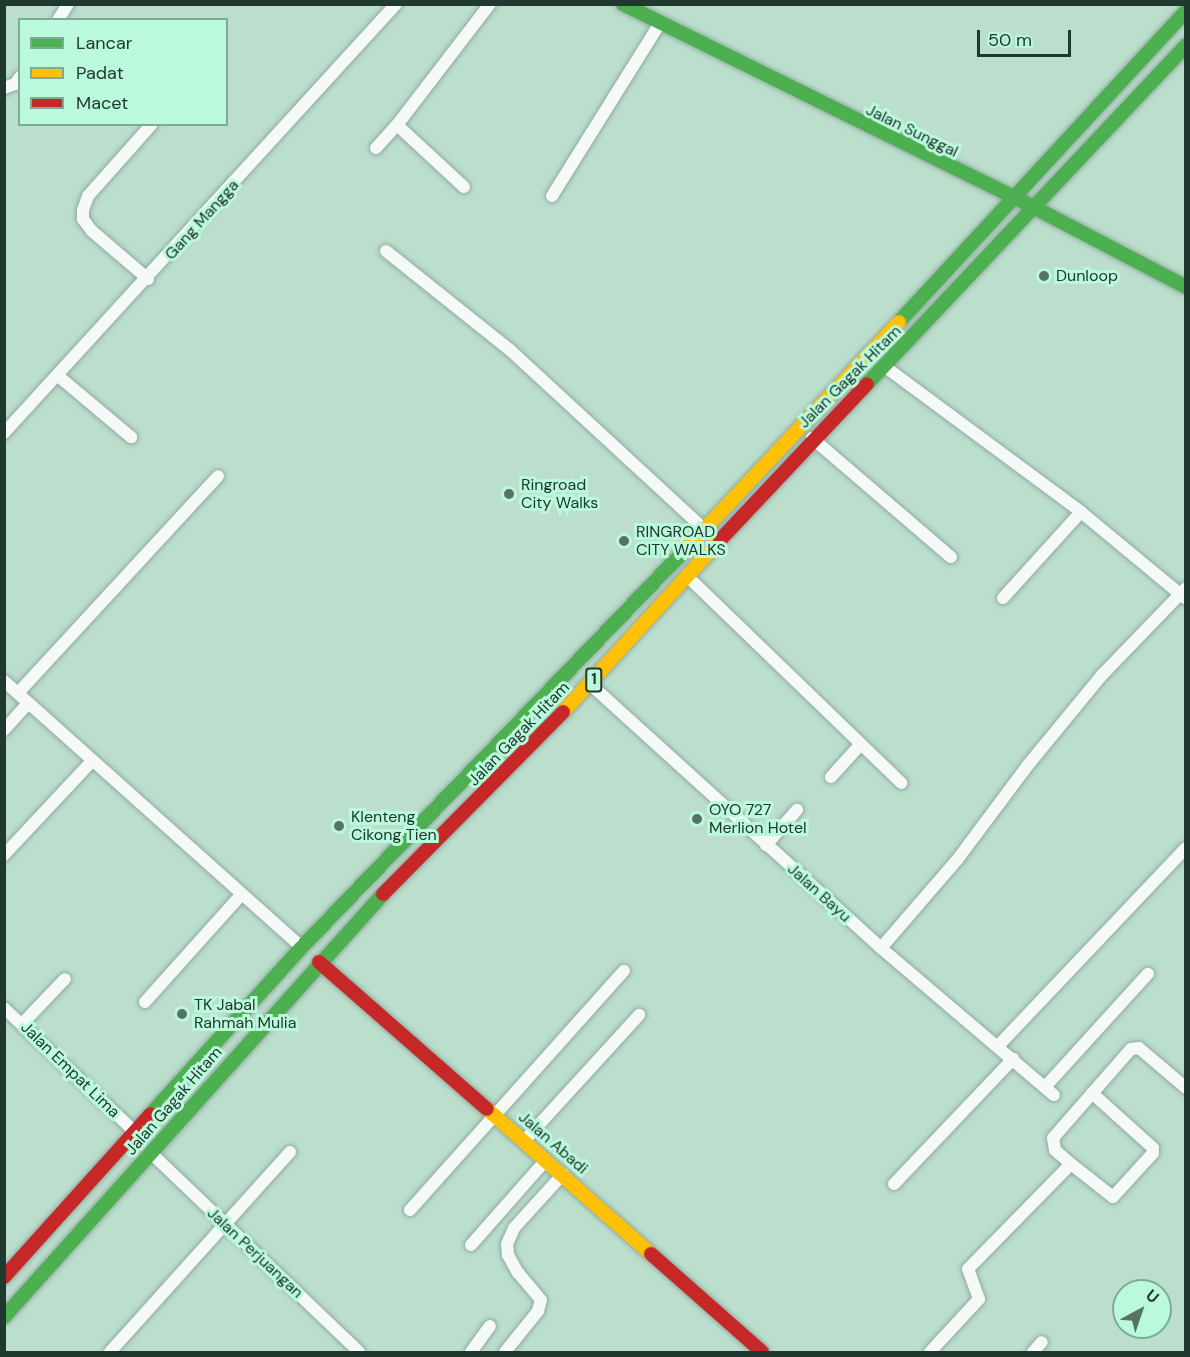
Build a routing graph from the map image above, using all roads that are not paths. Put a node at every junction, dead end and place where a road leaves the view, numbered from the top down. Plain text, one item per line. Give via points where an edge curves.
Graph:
1 (68, 4) edge
2 (396, 4) edge
3 (490, 4) edge
4 (623, 4) edge
5 (1185, 11) edge
6 (59, 18) edge
7 (660, 23) junction
8 (1185, 45) edge
9 (18, 80) edge
10 (4, 88) edge
11 (397, 124) junction
12 (150, 126) edge
13 (376, 148) dead end
14 (464, 186) dead end
15 (552, 196) dead end
16 (1016, 198) junction
17 (1035, 208) junction
18 (386, 251) dead end
19 (148, 279) junction
20 (1185, 287) edge
21 (884, 366) junction
22 (57, 375) junction
23 (4, 433) edge
24 (130, 436) dead end
25 (812, 438) junction
26 (218, 476) dead end
27 (1081, 512) junction
28 (704, 528) junction
29 (951, 557) dead end
30 (687, 576) junction
31 (1184, 593) edge
32 (1003, 598) dead end
33 (4, 681) edge
34 (590, 684) junction
35 (18, 693) junction
36 (28, 703) junction
37 (4, 730) edge
38 (860, 745) junction
39 (92, 760) junction
40 (831, 777) dead end
41 (902, 783) dead end
42 (454, 790) junction
43 (471, 807) junction
44 (797, 810) dead end
45 (766, 845) junction
46 (1185, 848) edge
47 (4, 855) edge
48 (242, 894) junction
49 (302, 947) junction
50 (881, 948) junction
51 (319, 962) junction
52 (624, 971) dead end
53 (1148, 974) dead end
54 (65, 978) dead end
55 (145, 1002) dead end
56 (4, 1008) edge
57 (639, 1015) dead end
58 (22, 1024) junction
59 (998, 1046) junction
60 (1013, 1059) junction
61 (1185, 1088) edge
62 (1092, 1094) junction
63 (496, 1116) junction
64 (136, 1133) junction
65 (524, 1141) junction
66 (290, 1152) dead end
67 (151, 1153) junction
68 (546, 1160) junction
69 (1071, 1164) junction
70 (563, 1174) junction
71 (894, 1184) dead end
72 (410, 1210) dead end
73 (226, 1226) junction
74 (471, 1245) dead end
75 (4, 1277) edge
76 (4, 1317) edge
77 (490, 1326) dead end
78 (1042, 1342) dead end
79 (110, 1353) edge
80 (359, 1353) edge
81 (471, 1353) edge
82 (506, 1353) edge
83 (762, 1353) edge
84 (930, 1353) edge
85 (1033, 1353) edge

1 - 6 street
2 - 19 street, Gang Mangga
3 - 11 street
4 - 7 main road, Jalan Sunggal
5 - 16 main road, Jalan Gagak Hitam / 1
7 - 15 street
7 - 16 main road, Jalan Sunggal
8 - 17 main road, Jalan Gagak Hitam / 1
9 - 10 street
11 - 13 street
11 - 14 street
12 - 19 street via 88,196 83,210 83,219 92,231
16 - 17 main road, Jalan Sunggal
16 - 28 main road, Jalan Gagak Hitam / 1
17 - 20 main road, Jalan Sunggal
17 - 21 main road, Jalan Gagak Hitam / 1
18 - 28 street via 493,336
19 - 22 street, Gang Mangga
21 - 25 main road, Jalan Gagak Hitam / 1
21 - 27 street
22 - 23 street, Gang Mangga
22 - 24 street
25 - 29 street
25 - 30 main road, Jalan Gagak Hitam / 1
26 - 35 street
27 - 31 street
27 - 32 street
28 - 42 main road, Jalan Gagak Hitam / 1
30 - 34 main road, Jalan Gagak Hitam / 1
30 - 38 street
31 - 50 street via 1102,675 957,860
33 - 35 street
34 - 43 main road, Jalan Gagak Hitam / 1
34 - 45 street, Jalan Bayu
35 - 36 street
36 - 37 street
36 - 39 street
38 - 40 street
38 - 41 street
39 - 47 street
39 - 48 street
42 - 43 main road
42 - 49 main road, Jalan Gagak Hitam / 1
43 - 51 main road, Jalan Gagak Hitam / 1
44 - 45 street
45 - 50 street, Jalan Bayu
46 - 59 street
48 - 49 street
48 - 55 street
49 - 64 main road, Jalan Gagak Hitam / 1
50 - 59 street, Jalan Bayu
51 - 63 main road, Jalan Abadi
51 - 67 main road, Jalan Gagak Hitam / 1
52 - 63 street
53 - 60 street, Jalan Bayu via 1049,1091
54 - 58 street
56 - 58 street, Jalan Empat Lima
57 - 65 street
58 - 64 street, Jalan Empat Lima
59 - 60 street, Jalan Bayu
60 - 71 street
61 - 62 street via 1135,1047
62 - 69 street via 1053,1138 1055,1150
62 - 69 street via 1153,1148 1153,1153 1113,1197
63 - 65 main road, Jalan Abadi
63 - 72 street
64 - 75 main road, Jalan Gagak Hitam / 1
65 - 68 main road, Jalan Abadi
66 - 73 street
67 - 73 street, Jalan Perjuangan
67 - 76 main road, Jalan Gagak Hitam / 1
68 - 70 main road, Jalan Abadi
68 - 74 street
69 - 84 street via 968,1269 979,1299
70 - 82 street via 514,1228 507,1244 518,1273 541,1300 538,1311
70 - 83 main road, Jalan Abadi
73 - 79 street
73 - 80 street, Jalan Perjuangan
77 - 81 street
78 - 85 street

